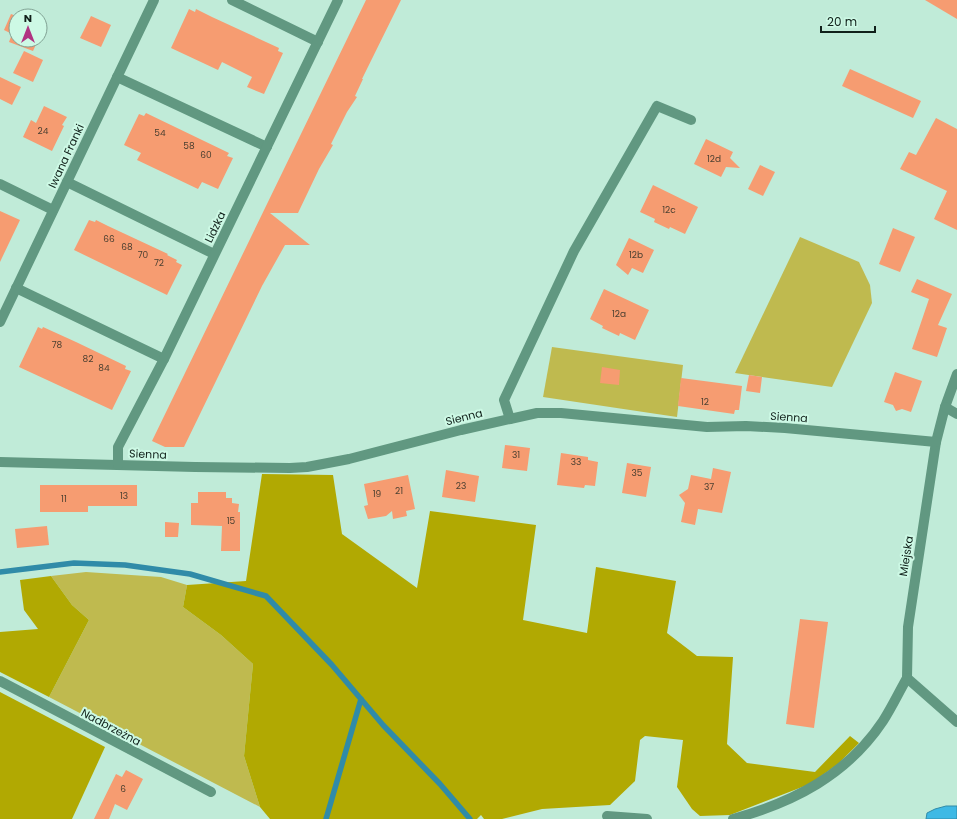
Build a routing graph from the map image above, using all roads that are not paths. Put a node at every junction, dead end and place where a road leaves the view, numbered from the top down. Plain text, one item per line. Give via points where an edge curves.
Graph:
1 (154, 0) edge
2 (232, 0) edge
3 (338, 0) edge
4 (318, 42) junction
5 (117, 77) junction
6 (691, 120) dead end
7 (267, 147) junction
8 (67, 182) junction
9 (0, 184) edge
10 (54, 210) junction
11 (214, 254) junction
12 (16, 288) junction
13 (0, 322) edge
14 (164, 359) junction
15 (957, 374) edge
16 (945, 407) junction
17 (957, 414) edge
18 (510, 419) junction
19 (936, 442) junction
20 (0, 462) edge
21 (118, 465) junction
22 (907, 678) junction
23 (0, 681) edge
24 (957, 722) edge
25 (211, 792) dead end
26 (607, 816) dead end
27 (647, 819) edge
28 (733, 819) edge

1 - 5 street, Iwana Franki
2 - 4 street
3 - 4 street, Lidzka
4 - 7 street, Lidzka
5 - 7 street
5 - 8 street, Iwana Franki
6 - 18 street via 657,106 571,258 504,400
7 - 11 street, Lidzka
8 - 10 street, Iwana Franki
8 - 11 street
9 - 10 street
10 - 12 street, Iwana Franki
11 - 14 street, Lidzka
12 - 13 street, Iwana Franki
12 - 14 street
14 - 21 street, Lidzka via 118,447
15 - 16 street, Miejska
16 - 17 street
16 - 19 street, Miejska
18 - 19 street, Sienna via 536,413 562,413 707,428 785,428
18 - 21 street, Sienna via 349,459 307,466 282,468
19 - 22 street, Miejska via 908,627
20 - 21 street, Sienna
22 - 24 street
22 - 28 street via 878,727 864,745 830,776 787,800
23 - 25 street, Nadbrzeżna
26 - 27 street

